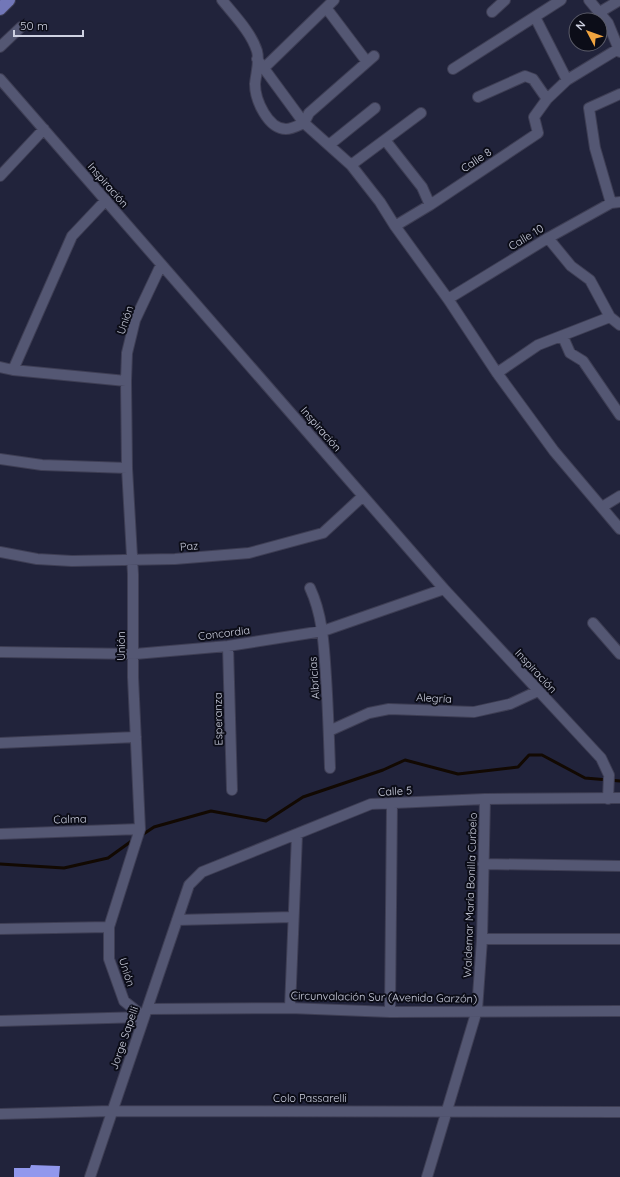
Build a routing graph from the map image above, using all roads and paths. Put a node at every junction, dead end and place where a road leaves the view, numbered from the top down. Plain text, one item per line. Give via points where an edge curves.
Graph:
1 (9, 0) edge
2 (222, 0) edge
3 (334, 0) edge
4 (505, 0) edge
5 (561, 0) edge
6 (589, 0) edge
7 (620, 0) edge
8 (327, 9) junction
9 (0, 10) edge
10 (492, 12) dead end
11 (600, 12) joint
12 (535, 17) junction
13 (608, 23) edge
14 (21, 26) dead end
15 (0, 47) edge
16 (619, 51) edge
17 (257, 59) junction
18 (264, 68) junction
19 (453, 69) dead end
20 (0, 79) edge
21 (567, 80) junction
22 (620, 94) edge
23 (478, 97) dead end
24 (547, 99) junction
25 (375, 108) dead end
26 (421, 114) dead end
27 (304, 123) junction
28 (44, 129) junction
29 (385, 140) junction
30 (329, 145) junction
31 (351, 165) junction
32 (0, 176) edge
33 (106, 200) junction
34 (616, 202) edge
35 (430, 205) junction
36 (395, 226) junction
37 (548, 238) junction
38 (161, 265) junction
39 (448, 299) junction
40 (610, 316) junction
41 (620, 325) edge
42 (563, 336) junction
43 (0, 367) edge
44 (13, 370) junction
45 (497, 373) junction
46 (126, 381) junction
47 (620, 415) edge
48 (0, 459) edge
49 (127, 468) junction
50 (363, 496) junction
51 (620, 496) edge
52 (602, 507) junction
53 (620, 529) edge
54 (0, 552) edge
55 (132, 560) junction
56 (310, 588) dead end
57 (444, 589) junction
58 (593, 623) dead end
59 (323, 631) junction
60 (228, 646) junction
61 (0, 652) edge
62 (133, 654) junction
63 (620, 654) edge
64 (538, 690) junction
65 (329, 731) junction
66 (136, 737) junction
67 (0, 743) edge
68 (330, 768) dead end
69 (232, 790) dead end
70 (620, 798) edge
71 (485, 799) junction
72 (608, 799) junction
73 (392, 803) junction
74 (140, 828) junction
75 (0, 834) edge
76 (297, 835) junction
77 (483, 864) junction
78 (620, 866) edge
79 (189, 884) joint
80 (293, 917) junction
81 (177, 920) junction
82 (109, 927) junction
83 (0, 929) edge
84 (482, 939) junction
85 (620, 940) edge
86 (290, 1008) junction
87 (476, 1010) junction
88 (620, 1011) edge
89 (390, 1012) junction
90 (145, 1013) junction
91 (0, 1021) edge
92 (448, 1110) junction
93 (112, 1111) junction
94 (620, 1112) edge
95 (0, 1114) edge
96 (90, 1177) edge
97 (426, 1177) edge

1 - 9 main road
2 - 17 street via 253,40
3 - 8 street
4 - 10 street
5 - 12 street
6 - 11 street
7 - 11 street
8 - 18 street
8 - 27 street via 370,59 309,113
12 - 19 street
12 - 21 street
13 - 16 street
14 - 15 street
16 - 21 street, Calle 8
17 - 18 street
17 - 27 street via 258,73 255,85 260,106 268,119 279,128 287,129
18 - 27 street
20 - 28 street, Inspiración
21 - 24 street, Calle 8
22 - 34 street via 589,108 595,148
23 - 24 street via 525,76 533,79
24 - 35 street, Calle 8 via 534,117 538,133
25 - 30 street
26 - 29 street
27 - 30 street
28 - 32 street
28 - 33 street, Inspiración
29 - 31 street
29 - 35 street via 422,187
30 - 31 street
31 - 36 street
33 - 38 street, Inspiración
33 - 44 street via 72,236
34 - 37 street, Calle 10
35 - 36 street, Calle 8
36 - 39 street
37 - 39 street, Calle 10
37 - 40 street via 571,266 590,280
38 - 46 street, Unión via 135,320 127,353
38 - 50 street, Inspiración
39 - 45 street
40 - 41 street
40 - 42 street
42 - 45 street via 538,345
42 - 47 street via 570,354 582,361
43 - 44 street
44 - 46 street
45 - 52 street via 554,451
46 - 49 street, Unión
48 - 49 street via 42,465
49 - 55 street, Unión
50 - 55 street, Paz via 323,533 249,553
50 - 57 street, Inspiración
51 - 52 street
52 - 53 street
54 - 55 street, Paz via 37,559
55 - 62 street, Unión
56 - 59 street, Albricias
57 - 59 street, Concordia
57 - 64 street, Inspiración
58 - 63 street
59 - 60 street, Concordia
59 - 65 street, Albricias
60 - 62 street, Concordia
60 - 69 street, Esperanza
61 - 62 street, Concordia
62 - 66 street, Unión
64 - 65 street, Alegría via 510,704 474,712 389,709 369,712
64 - 72 street, Inspiración via 601,758 609,775
65 - 68 street, Albricias
66 - 67 street
66 - 74 street, Unión
70 - 72 street, Calle 5
71 - 72 street, Calle 5
71 - 73 street, Calle 5
71 - 77 street, Waldemar María Bonilla Curbelo
73 - 76 street, Calle 5 via 371,804
73 - 89 street
74 - 75 street, Calma
74 - 82 street, Unión
76 - 79 street, Calle 5 via 202,872
76 - 80 street
77 - 78 street
77 - 84 street, Waldemar María Bonilla Curbelo
79 - 81 street, Jorge Sapelli
80 - 81 street
80 - 86 street
81 - 90 street, Jorge Sapelli
82 - 83 street
82 - 90 street, Unión via 110,959 124,1001
84 - 85 street
84 - 87 street, Waldemar María Bonilla Curbelo
86 - 89 street, Circunvalación Sur (Avenida Garzón)
86 - 90 street, Circunvalación Sur (Avenida Garzón)
87 - 88 street, Circunvalación Sur (Avenida Garzón)
87 - 89 street, Circunvalación Sur (Avenida Garzón)
87 - 92 street, Waldemar María Bonilla Curbelo
90 - 91 street, Circunvalación Sur (Avenida Garzón)
90 - 93 street, Jorge Sapelli
92 - 93 street, Colo Passarelli
92 - 94 street, Colo Passarelli
92 - 97 street, Waldemar María Bonilla Curbelo
93 - 95 street, Colo Passarelli
93 - 96 street, Jorge Sapelli

